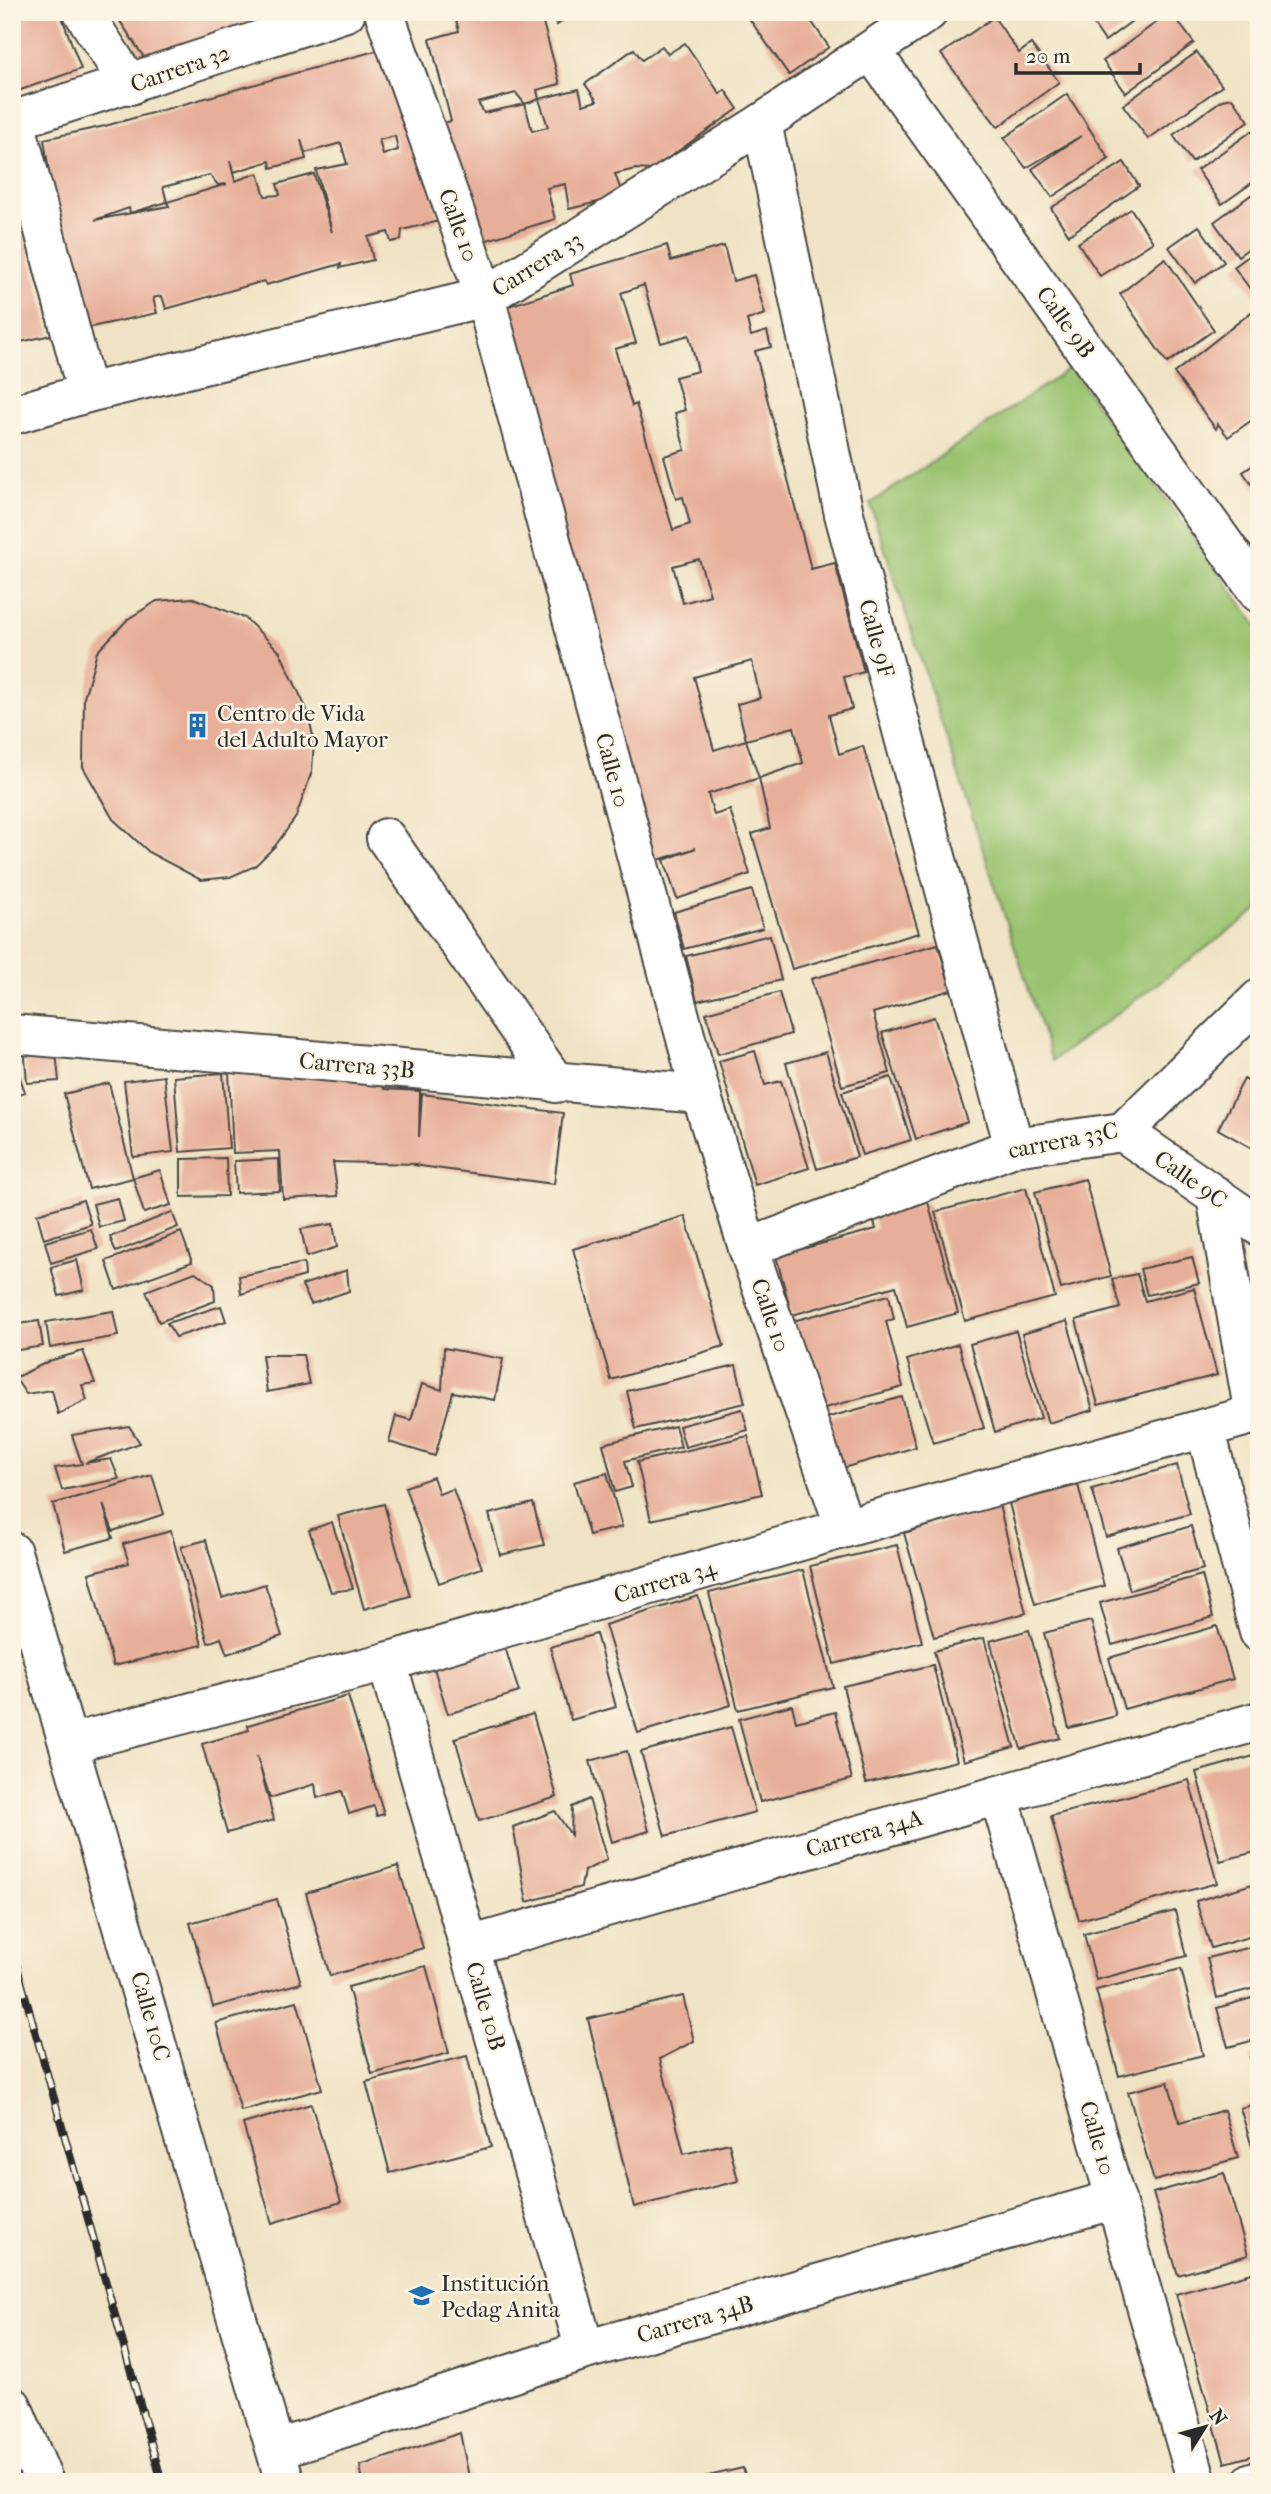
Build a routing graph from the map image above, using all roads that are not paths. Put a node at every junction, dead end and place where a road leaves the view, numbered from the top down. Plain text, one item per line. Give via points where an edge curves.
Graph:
1 (83, 12) edge
2 (346, 12) edge
3 (384, 12) edge
4 (928, 12) edge
5 (872, 51) junction
6 (130, 85) junction
7 (13, 121) edge
8 (762, 123) junction
9 (485, 297) junction
10 (88, 393) junction
11 (12, 415) edge
12 (1259, 593) edge
13 (386, 838) dead end
14 (1259, 999) edge
15 (12, 1034) edge
16 (556, 1083) junction
17 (701, 1094) junction
18 (1123, 1132) junction
19 (1014, 1147) junction
20 (1216, 1196) junction
21 (1259, 1226) edge
22 (748, 1248) junction
23 (1256, 1414) edge
24 (1205, 1428) junction
25 (845, 1528) junction
26 (12, 1552) edge
27 (1259, 1632) edge
28 (387, 1662) junction
29 (1259, 1721) edge
30 (71, 1743) junction
31 (999, 1795) junction
32 (469, 1946) junction
33 (1116, 2199) junction
34 (585, 2350) junction
35 (12, 2406) edge
36 (282, 2465) edge
37 (1259, 2480) edge
38 (44, 2482) edge
39 (1197, 2482) edge
40 (1252, 2482) edge

1 - 6 street
2 - 6 street, Carrera 32
3 - 9 street, Calle 10
4 - 5 street, Carrera 33
5 - 8 street, Carrera 33
5 - 12 street, Calle 9B
6 - 7 street, Carrera 32
7 - 10 street
8 - 9 street, Carrera 33
8 - 19 street, Calle 9F via 844,514
9 - 10 street, Carrera 33
9 - 17 street, Calle 10
10 - 11 street, Carrera 33
13 - 16 street
14 - 18 street, carrera 33C
15 - 16 street, Carrera 33B
16 - 17 street, Carrera 33B
17 - 22 street, Calle 10
18 - 19 street, carrera 33C
18 - 20 street, Calle 9C
19 - 22 street, carrera 33C
20 - 21 street, Calle 9C
20 - 23 street
22 - 25 street, Calle 10
23 - 24 street, Carrera 34
24 - 25 street, Carrera 34
24 - 27 street
25 - 28 street, Carrera 34
26 - 30 street, Calle 10C
28 - 30 street, Carrera 34
28 - 32 street, Calle 10B
29 - 31 street, Carrera 34A
30 - 36 street, Calle 10C
31 - 32 street, Carrera 34A
31 - 33 street, Calle 10
32 - 34 street, Calle 10B
33 - 34 street, Carrera 34B
33 - 39 street, Calle 10
34 - 36 street, Carrera 34B
35 - 38 street
37 - 40 street

